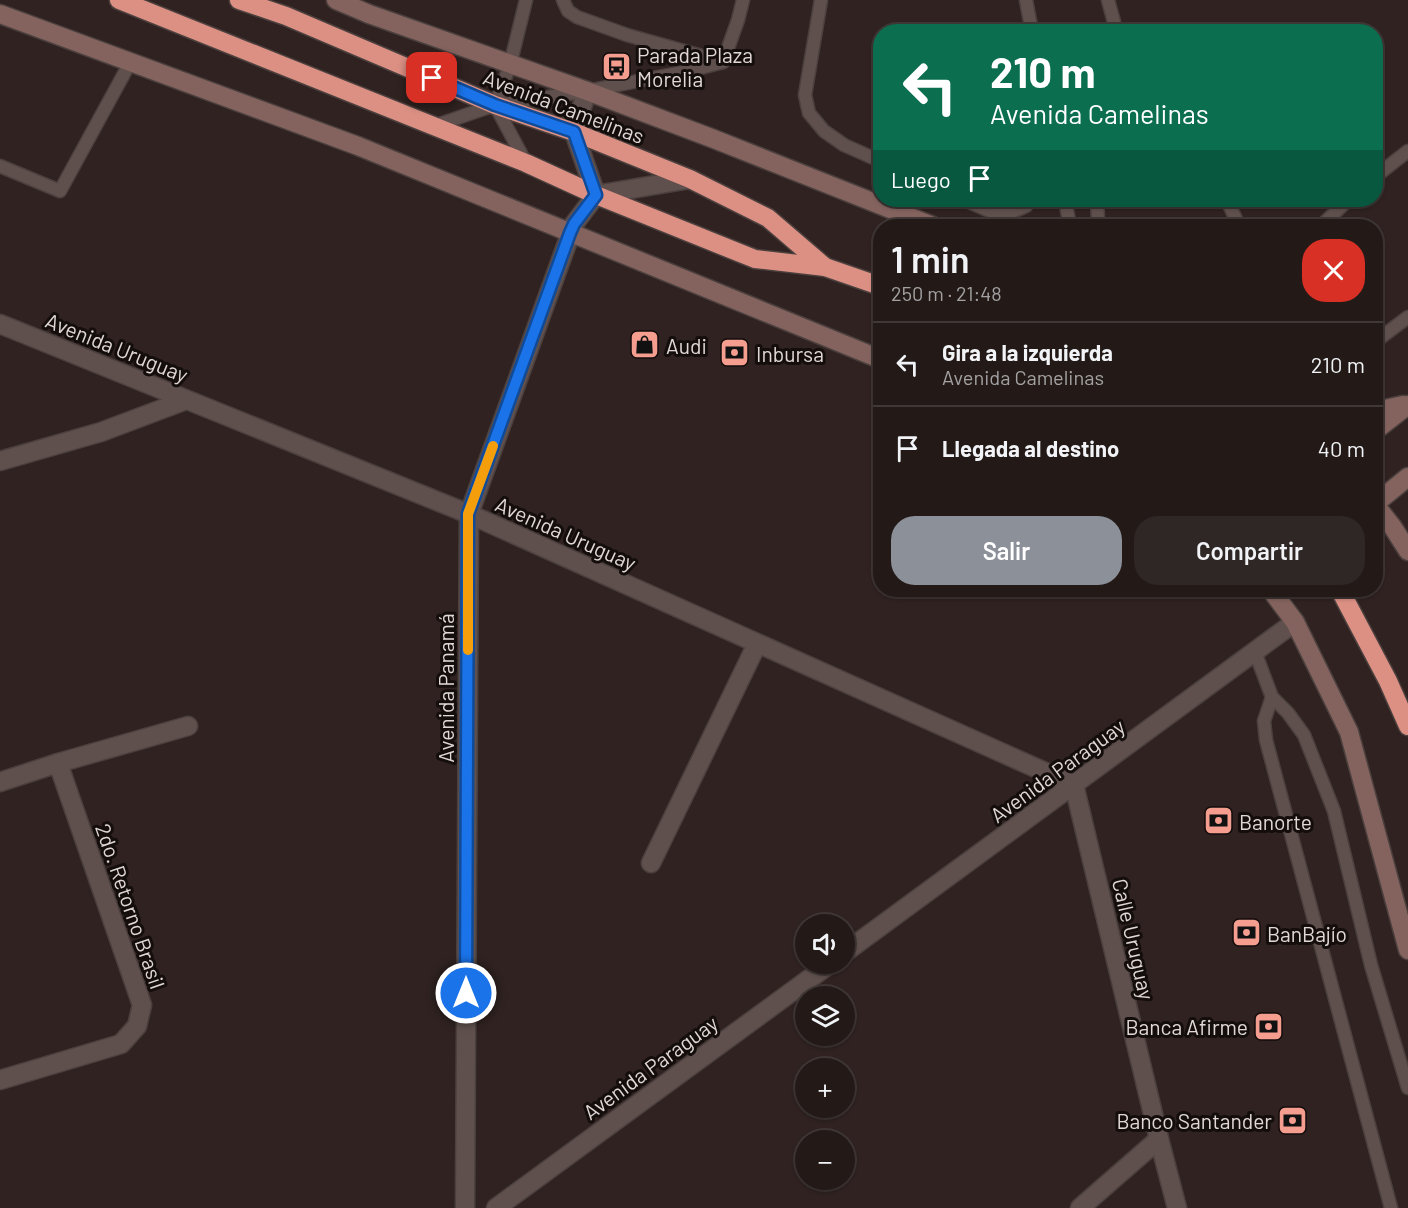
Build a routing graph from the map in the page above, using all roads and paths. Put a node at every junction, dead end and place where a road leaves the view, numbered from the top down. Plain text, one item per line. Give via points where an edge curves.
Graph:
1 (119, 0) edge
2 (239, 0) edge
3 (336, 0) edge
4 (526, 0) edge
5 (563, 0) edge
6 (743, 0) edge
7 (821, 0) edge
8 (1026, 0) edge
9 (1108, 0) edge
10 (0, 14) edge
11 (1030, 24) edge
12 (1114, 24) edge
13 (131, 62) junction
14 (723, 62) junction
15 (510, 65) junction
16 (586, 91) junction
17 (495, 105) junction
18 (434, 126) junction
19 (574, 132) junction
20 (1408, 151) edge
21 (873, 158) edge
22 (526, 163) junction
23 (0, 166) edge
24 (1383, 171) edge
25 (690, 179) junction
26 (596, 195) junction
27 (873, 202) edge
28 (885, 207) edge
29 (980, 207) edge
30 (1024, 207) edge
31 (1341, 207) edge
32 (915, 219) edge
33 (1328, 219) edge
34 (570, 233) junction
35 (825, 267) junction
36 (873, 284) edge
37 (1407, 319) edge
38 (0, 324) edge
39 (1383, 336) edge
40 (873, 356) edge
41 (186, 400) junction
42 (1408, 404) edge
43 (1383, 409) edge
44 (1383, 424) edge
45 (0, 461) edge
46 (1408, 477) edge
47 (1383, 498) edge
48 (468, 514) junction
49 (1383, 514) edge
50 (1408, 551) edge
51 (1275, 597) edge
52 (1344, 597) edge
53 (1295, 622) junction
54 (757, 644) junction
55 (1255, 652) junction
56 (1272, 697) junction
57 (188, 726) dead end
58 (1408, 726) edge
59 (58, 763) junction
60 (0, 783) edge
61 (1074, 785) junction
62 (651, 863) dead end
63 (855, 945) edge
64 (1408, 950) edge
65 (816, 974) edge
66 (1404, 1062) edge
67 (1, 1081) edge
68 (1408, 1088) edge
69 (1159, 1139) junction
70 (465, 1208) edge
71 (496, 1208) edge
72 (1080, 1208) edge
73 (1177, 1208) edge
74 (1391, 1208) edge

1 - 18 highway, Avenida Camelinas
2 - 17 highway, Avenida Camelinas via 286,16
3 - 15 main road
4 - 15 lane
5 - 14 lane via 568,11 597,24 672,50
6 - 14 lane
7 - 21 lane via 805,95 809,112 824,131
8 - 11 lane
9 - 12 lane
10 - 13 main road
13 - 23 lane via 60,191
13 - 34 main road via 358,146
14 - 16 lane
15 - 16 main road
15 - 17 lane
16 - 17 lane
16 - 19 street
16 - 27 main road
17 - 18 lane
17 - 19 highway, Avenida Camelinas
17 - 22 lane
18 - 22 highway, Avenida Camelinas
19 - 25 highway, Avenida Camelinas
19 - 26 street
20 - 24 lane
22 - 26 highway, Avenida Camelinas
25 - 26 street
25 - 35 highway, Avenida Camelinas via 768,218
26 - 34 street, Avenida Panamá
26 - 35 highway, Avenida Camelinas via 754,260
28 - 32 main road
29 - 30 lane via 996,214
31 - 33 lane
34 - 40 main road
34 - 48 street, Avenida Panamá
35 - 36 highway, Avenida Camelinas
37 - 39 lane
38 - 41 street, Avenida Uruguay
41 - 45 street via 101,432
41 - 48 street, Avenida Uruguay
42 - 43 main road
42 - 44 main road
46 - 47 main road
48 - 54 street, Avenida Uruguay
48 - 70 street, Avenida Panamá
49 - 50 main road
51 - 53 main road
52 - 58 highway
53 - 55 street, Avenida Paraguay
53 - 64 main road via 1349,732
54 - 61 street, Avenida Uruguay
54 - 62 street
55 - 56 lane
55 - 61 street, Avenida Paraguay
56 - 66 lane via 1304,735 1334,811 1371,965
56 - 74 lane via 1264,721 1266,740
57 - 59 street
59 - 60 street
59 - 67 street, 2do. Retorno Brasil via 142,1005 137,1026 121,1044
61 - 63 street, Avenida Paraguay
61 - 69 street, Calle Uruguay
65 - 71 street, Avenida Paraguay
66 - 68 lane
69 - 72 street
69 - 73 street, Calle Uruguay

